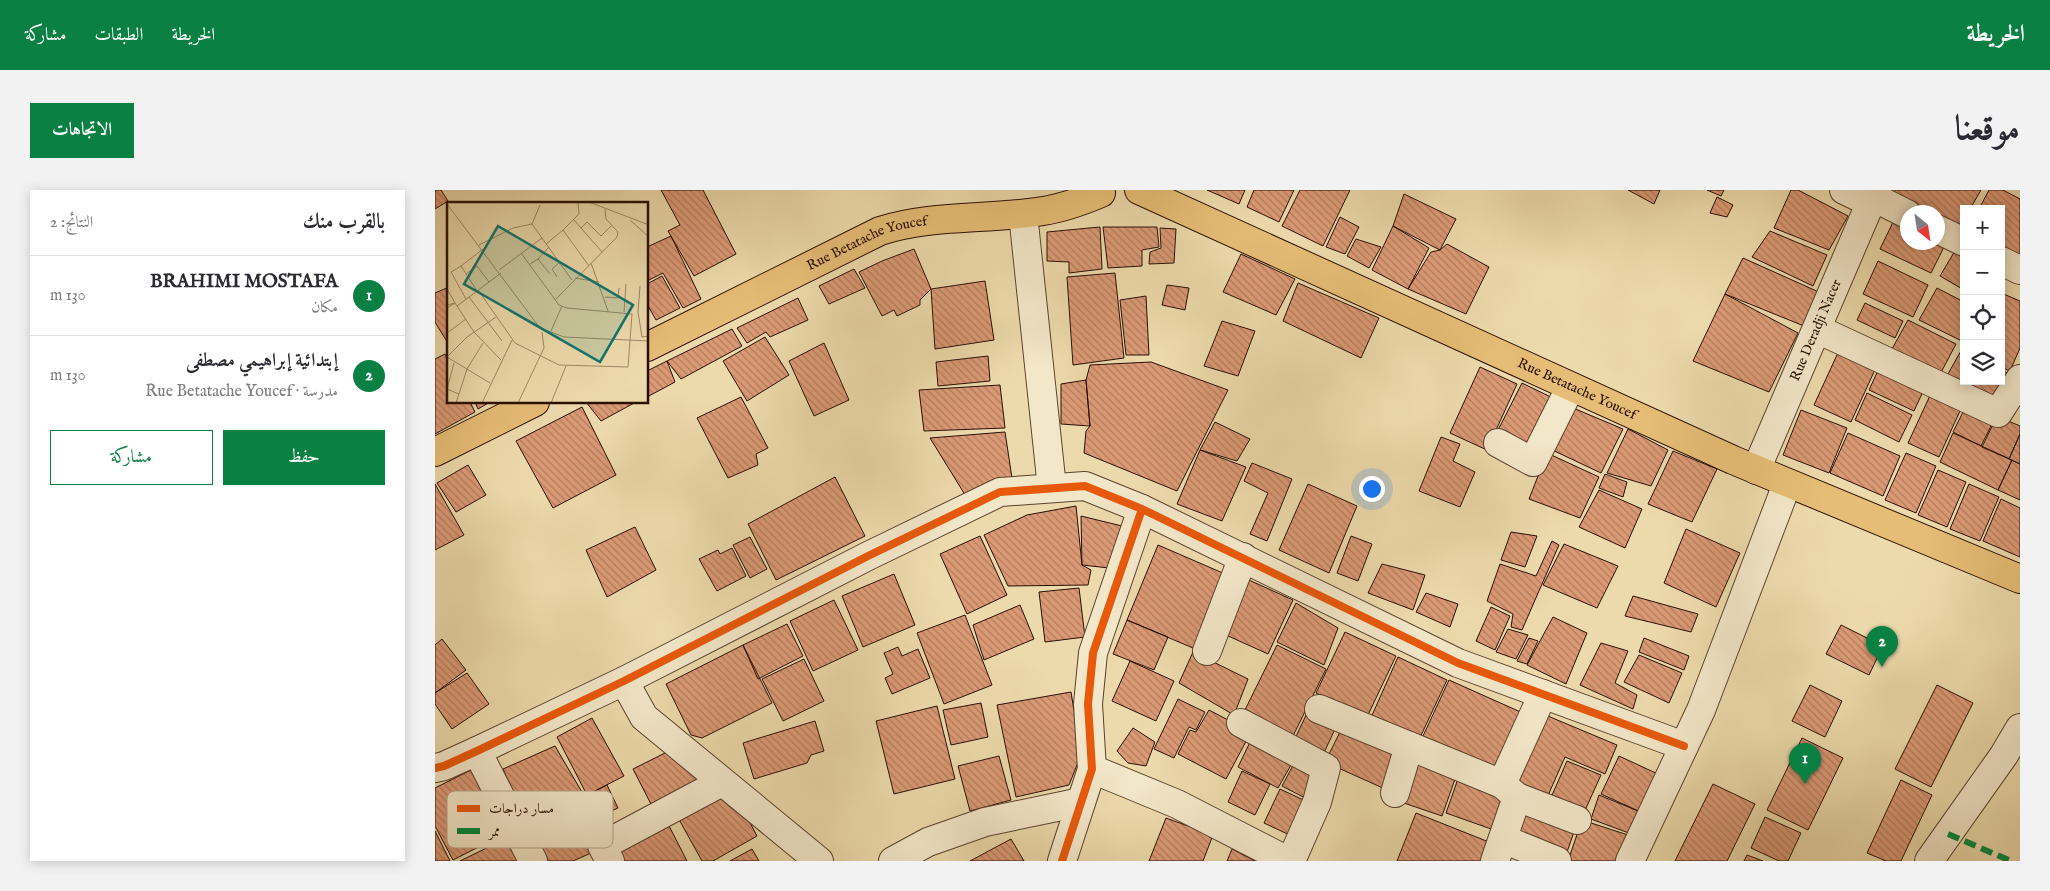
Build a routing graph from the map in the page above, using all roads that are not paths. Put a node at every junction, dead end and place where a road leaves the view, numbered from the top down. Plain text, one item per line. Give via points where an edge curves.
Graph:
1 (1133, 190) edge
2 (1139, 190) edge
3 (1844, 190) edge
4 (1100, 192) edge
5 (1873, 196) edge
6 (1900, 210) edge
7 (1023, 214) junction
8 (1945, 233) edge
9 (1960, 240) edge
10 (2005, 263) edge
11 (2020, 270) edge
12 (1817, 329) junction
13 (649, 346) edge
14 (2020, 379) edge
15 (1570, 388) junction
16 (531, 404) edge
17 (1498, 443) dead end
18 (435, 452) edge
19 (1756, 470) junction
20 (1787, 484) junction
21 (1052, 488) junction
22 (1142, 508) junction
23 (1243, 558) junction
24 (2020, 579) edge
25 (1207, 651) dead end
26 (624, 681) junction
27 (1543, 694) junction
28 (1319, 709) dead end
29 (1241, 723) dead end
30 (2020, 728) edge
31 (1409, 746) junction
32 (1684, 746) junction
33 (477, 751) junction
34 (435, 768) edge
35 (1092, 769) junction
36 (723, 782) junction
37 (1509, 790) junction
38 (497, 791) edge
39 (1395, 793) dead end
40 (1081, 802) junction
41 (1577, 820) dead end
42 (613, 840) edge
43 (526, 848) edge
44 (603, 848) edge
45 (1499, 850) edge
46 (533, 861) edge
47 (610, 861) edge
48 (819, 861) edge
49 (893, 861) edge
50 (1062, 861) edge
51 (1289, 861) edge
52 (1557, 861) edge
53 (1630, 861) edge
54 (1929, 861) edge

1 - 4 main road via 1123,198 1115,199
2 - 15 main road, Rue Betatache Youcef
3 - 5 street
4 - 7 main road, Rue Betatache Youcef via 1063,207
5 - 6 street
5 - 12 street, Rue Deradji Nacer
7 - 13 main road, Rue Betatache Youcef via 914,222 880,231
7 - 21 street
8 - 9 street
10 - 11 street
12 - 14 street via 1998,413
12 - 19 street, Rue Deradji Nacer
15 - 17 street via 1533,462
15 - 19 main road, Rue Betatache Youcef
16 - 18 main road
19 - 20 main road, Rue Betatache Youcef
20 - 24 main road, Rue Betatache Youcef
20 - 32 street via 1701,710
21 - 22 street via 1085,486
21 - 26 street via 1000,492 859,560
22 - 23 street
22 - 35 street via 1093,653 1088,704
23 - 25 street
23 - 27 street via 1458,663
26 - 33 street
26 - 36 street via 645,717
27 - 32 street
27 - 37 street
28 - 31 street
29 - 51 street via 1326,768 1317,802
30 - 54 street
31 - 37 street
31 - 39 street
32 - 53 street
33 - 34 street
33 - 38 street
35 - 40 street
35 - 51 street via 1177,804
36 - 42 street
36 - 48 street
37 - 41 street
37 - 45 street
40 - 49 street via 985,822 928,842
40 - 50 street
43 - 46 street
44 - 47 street
45 - 52 street

